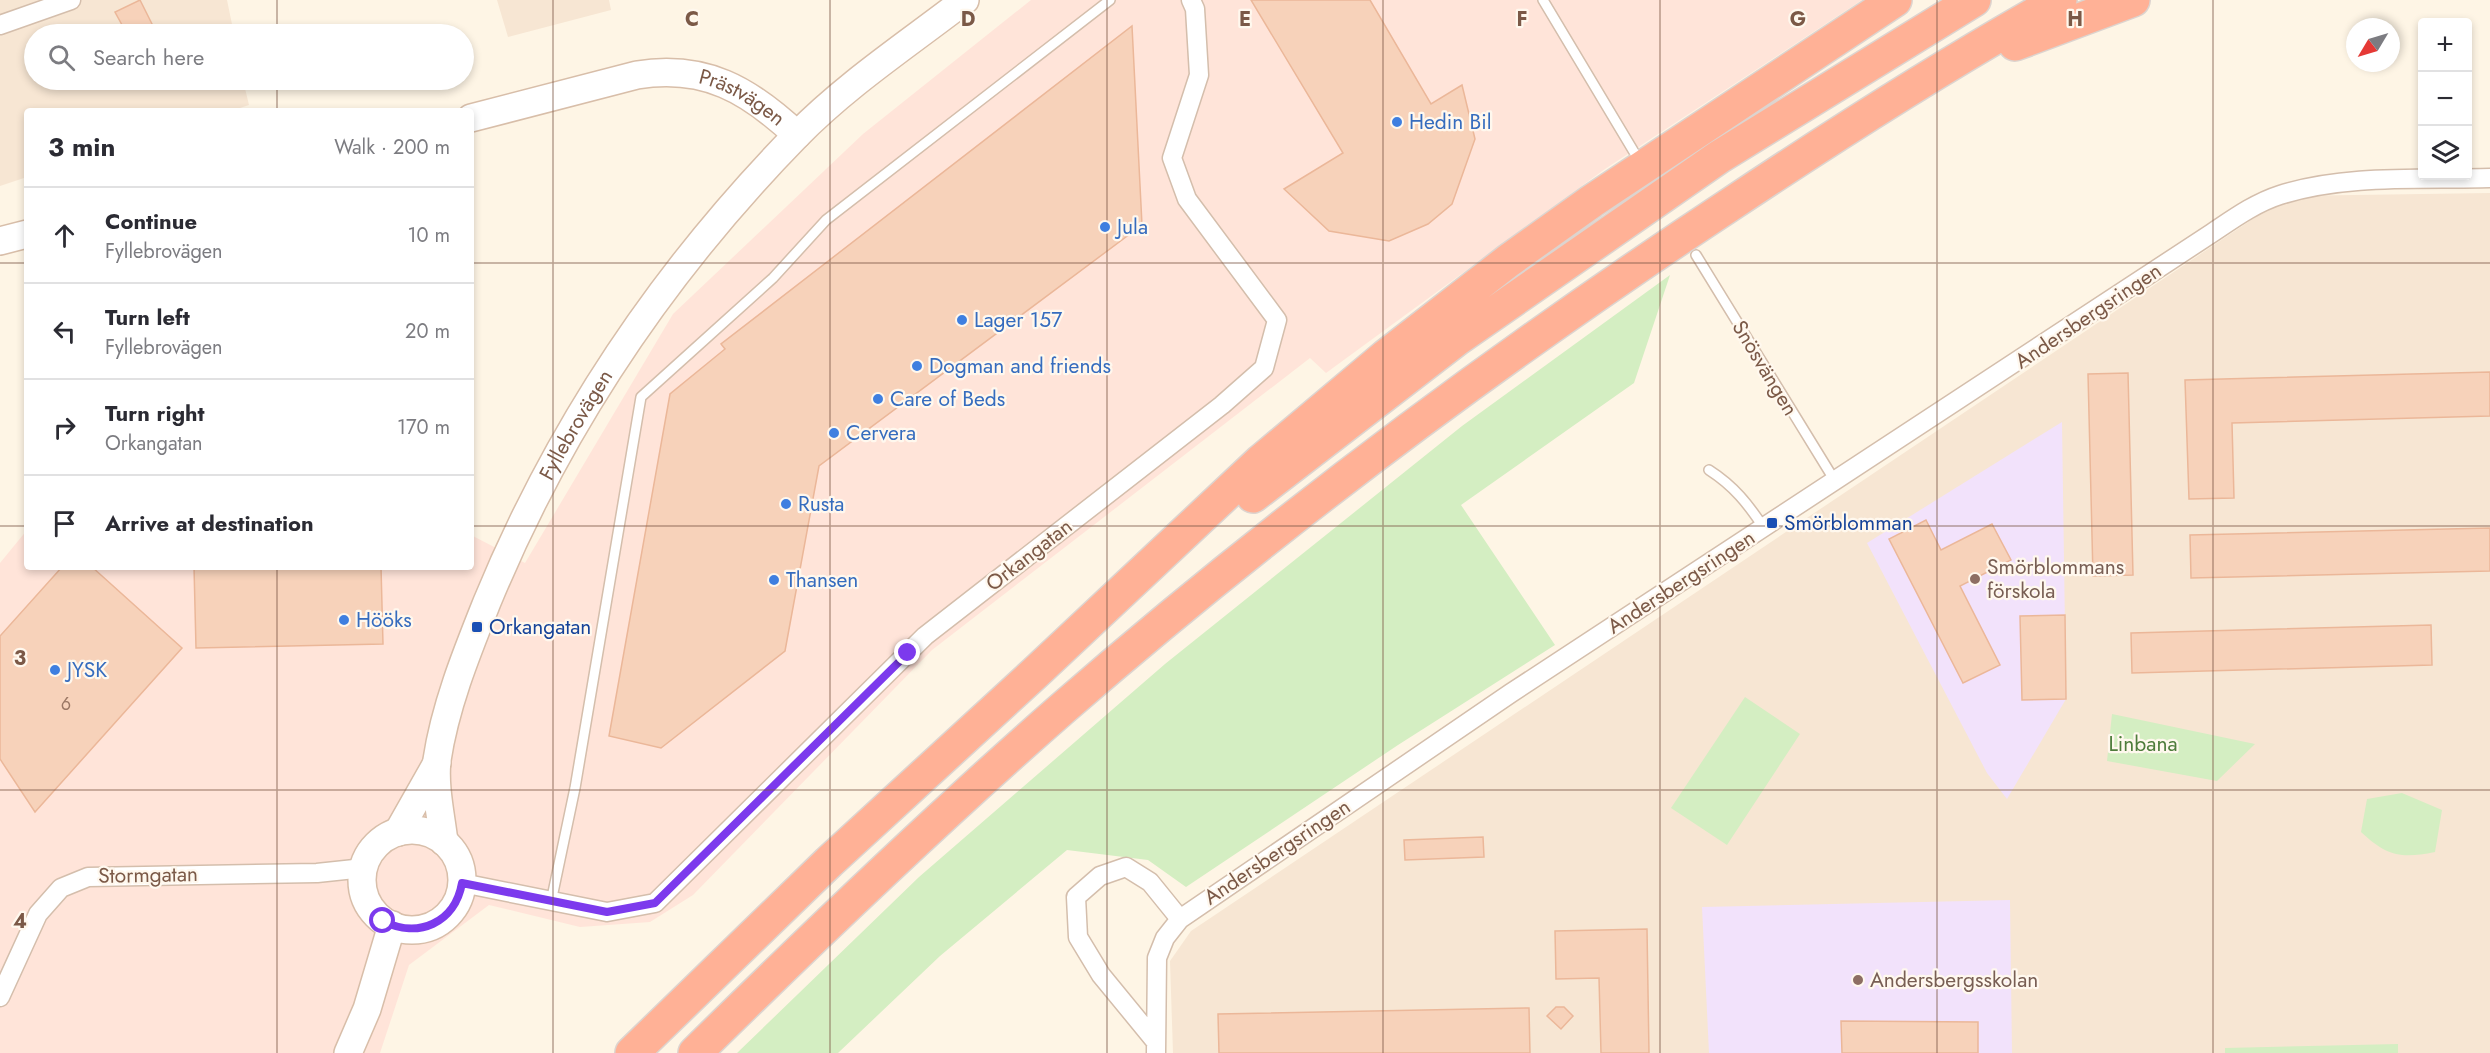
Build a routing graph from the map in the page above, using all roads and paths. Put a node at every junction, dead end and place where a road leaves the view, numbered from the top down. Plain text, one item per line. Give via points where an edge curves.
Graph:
1 (71, 0) edge
2 (965, 0) edge
3 (1110, 0) edge
4 (1191, 0) edge
5 (1543, 0) edge
6 (1895, 0) edge
7 (1974, 0) edge
8 (2060, 0) edge
9 (2133, 0) edge
10 (0, 25) edge
11 (1938, 72) junction
12 (474, 117) edge
13 (797, 135) junction
14 (1637, 157) dead end
15 (2490, 178) edge
16 (24, 235) edge
17 (0, 241) edge
18 (1696, 255) dead end
19 (1709, 470) dead end
20 (1835, 481) junction
21 (1764, 528) junction
22 (1035, 673) junction
23 (437, 763) junction
24 (398, 832) junction
25 (444, 842) junction
26 (364, 868) junction
27 (462, 883) junction
28 (551, 902) junction
29 (1180, 919) junction
30 (392, 925) junction
31 (0, 997) edge
32 (1156, 1047) edge
33 (348, 1053) edge
34 (632, 1053) edge
35 (695, 1053) edge

1 - 10 street
2 - 13 street, Prästvägen via 836,99
3 - 28 lane via 826,220 773,278 641,397
4 - 28 street, Orkangatan via 1195,9 1199,75 1172,158 1187,199 1277,320 1264,368 925,636 655,903 607,912
5 - 14 lane
6 - 22 highway via 1592,201 1395,349 1261,461
7 - 22 highway via 1719,157 1457,339 1214,525
8 - 11 highway
9 - 11 highway
11 - 35 highway via 1653,255 1458,393 1244,558 1064,707 857,894
12 - 13 street, Prästvägen via 661,71 708,77 737,89 761,103
13 - 23 street, Fyllebrovägen via 710,229 636,325 568,434 514,540 477,627 444,725
15 - 20 street, Andersbergsringen via 2315,186 2259,203
16 - 17 street
18 - 20 lane, Snösvängen
19 - 21 lane via 1744,497
20 - 21 street, Andersbergsringen
21 - 29 street, Andersbergsringen via 1502,699
22 - 34 highway via 829,861
23 - 24 street, Fyllebrovägen
23 - 25 street, Fyllebrovägen
24 - 25 street via 423,831
24 - 26 street, Fyllebrovägen via 376,845
25 - 27 street, Fyllebrovägen via 458,861
26 - 30 street via 365,897 376,914
26 - 31 street, Stormgatan via 317,873 88,877 61,888 38,914
27 - 28 street, Orkangatan
27 - 30 street via 452,910 438,922 420,929
29 - 32 street, Andersbergsringen via 1165,938 1157,958
29 - 32 street via 1150,882 1126,867 1100,876 1076,897 1078,936 1101,975
30 - 33 street via 367,1008

